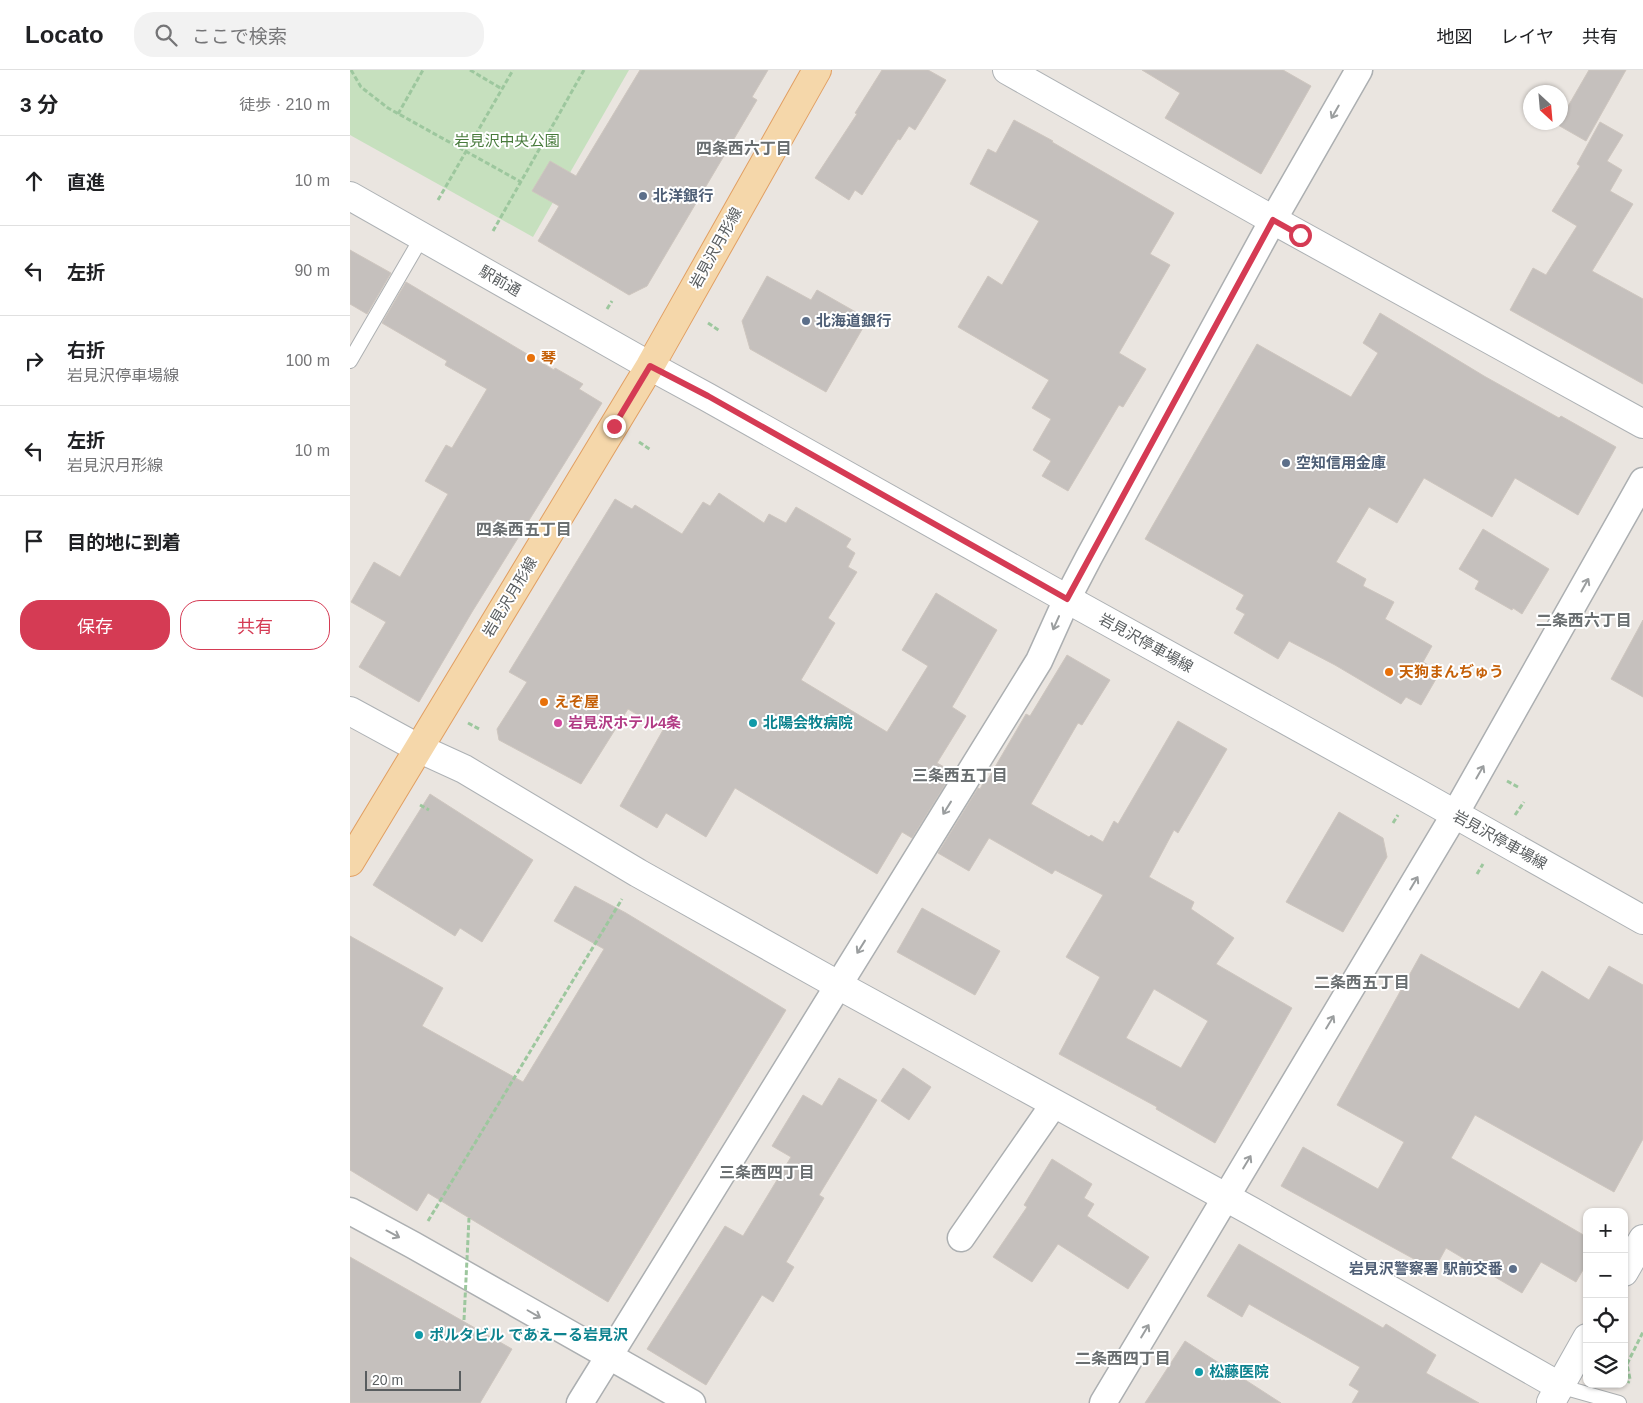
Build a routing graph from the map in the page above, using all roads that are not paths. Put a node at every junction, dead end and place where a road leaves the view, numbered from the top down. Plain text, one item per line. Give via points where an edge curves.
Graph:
1 (817, 70) edge
2 (1007, 70) edge
3 (1359, 70) edge
4 (350, 196) edge
5 (1273, 220) junction
6 (422, 237) junction
7 (350, 361) edge
8 (650, 366) junction
9 (1643, 424) edge
10 (1643, 481) edge
11 (1067, 599) junction
12 (350, 711) edge
13 (418, 748) junction
14 (1455, 814) junction
15 (350, 862) edge
16 (1643, 920) edge
17 (838, 985) junction
18 (1054, 1104) junction
19 (1226, 1197) junction
20 (350, 1211) edge
21 (961, 1238) dead end
22 (1643, 1239) edge
23 (1628, 1265) edge
24 (1584, 1343) edge
25 (608, 1357) junction
26 (1555, 1395) edge
27 (580, 1403) edge
28 (692, 1403) edge
29 (1102, 1403) edge
30 (1582, 1403) edge
31 (1619, 1403) edge

1 - 8 main road, 岩見沢月形線
2 - 5 street
3 -> 5 street
4 - 6 street, 駅前通
5 - 9 street
5 - 11 street
6 - 7 lane
6 - 8 street, 駅前通
8 - 11 street, 岩見沢停車場線
8 - 13 main road, 岩見沢月形線
14 -> 10 street
11 - 14 street, 岩見沢停車場線
11 -> 17 street via 1038,661
12 - 13 street
13 - 15 main road, 岩見沢月形線
13 - 17 street via 464,769 638,873
14 - 16 street, 岩見沢停車場線
19 -> 14 street
17 - 18 street
17 - 25 street
18 - 19 street
18 - 21 street
19 - 26 street
29 -> 19 street
20 -> 25 street
22 - 23 street
24 - 26 street
25 - 27 street
25 - 28 street
26 - 30 lane
26 - 31 lane

